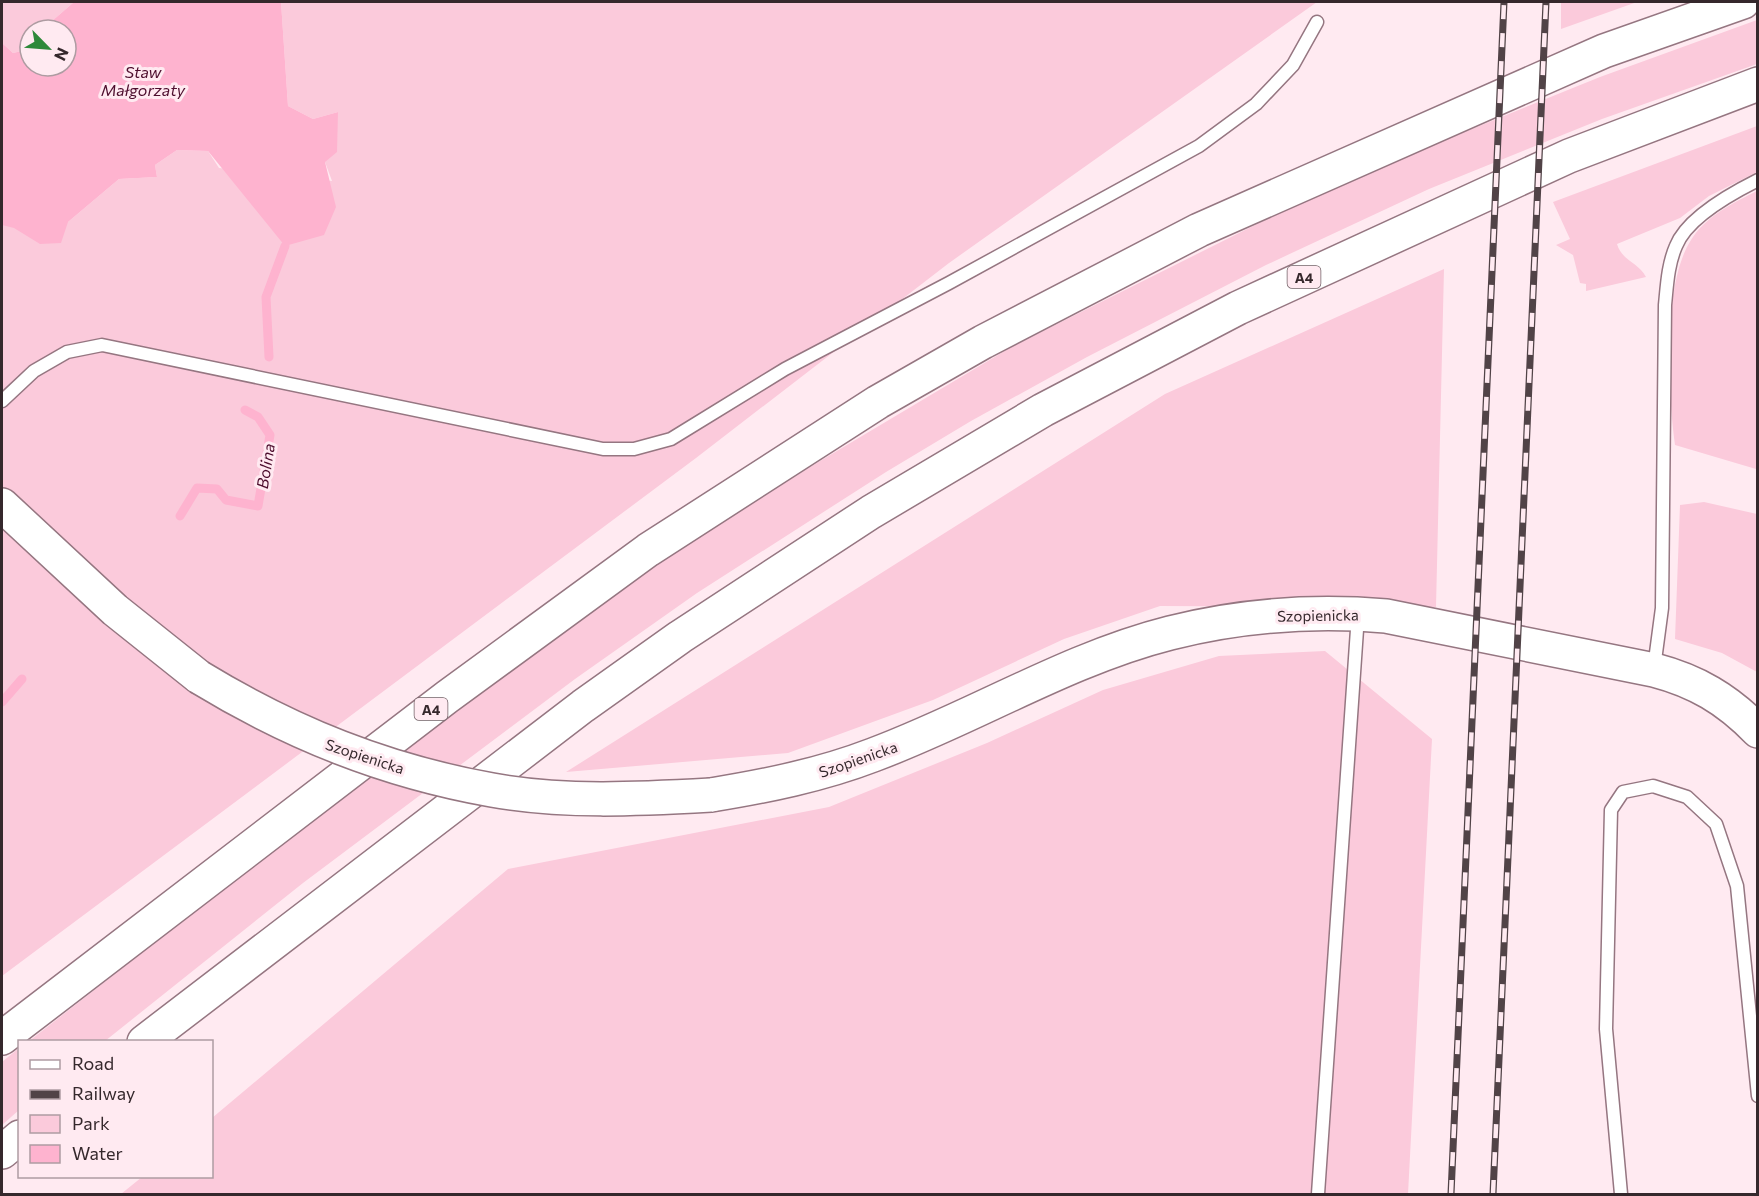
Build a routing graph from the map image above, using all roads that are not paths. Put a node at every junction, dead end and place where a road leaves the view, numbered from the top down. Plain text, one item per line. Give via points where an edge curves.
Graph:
1 (1743, 2) edge
2 (1317, 22) dead end
3 (1758, 84) edge
4 (1758, 180) edge
5 (2, 401) edge
6 (2, 505) edge
7 (1358, 613) junction
8 (1654, 670) junction
9 (1758, 731) edge
10 (2, 1038) edge
11 (145, 1040) edge
12 (1758, 1096) edge
13 (18, 1139) edge
14 (2, 1152) edge
15 (1318, 1194) edge
16 (1621, 1194) edge

1 - 10 main road, A4 via 1604,51 1210,225 983,342 878,402 648,550 447,697
2 - 5 lane via 1286,73 1240,117 1200,146 785,369 671,439 634,449 603,449 102,345 67,352 34,372
3 - 11 main road, A4 via 1569,156 1238,308 1136,359 972,452 779,571 583,706
4 - 8 lane via 1718,201 1696,222 1676,243 1669,267 1665,305 1662,608
6 - 7 main road, Szopienicka, bridge via 116,610 200,676 277,722 318,740 434,778 493,790 561,797 711,795 797,779 874,755 1091,660 1168,633 1272,615
7 - 8 main road, Szopienicka
7 - 15 lane
8 - 9 main road, Szopienicka via 1712,692
12 - 16 lane via 1737,886 1716,824 1687,797 1653,786 1623,792 1611,810 1606,1029
13 - 14 main road

